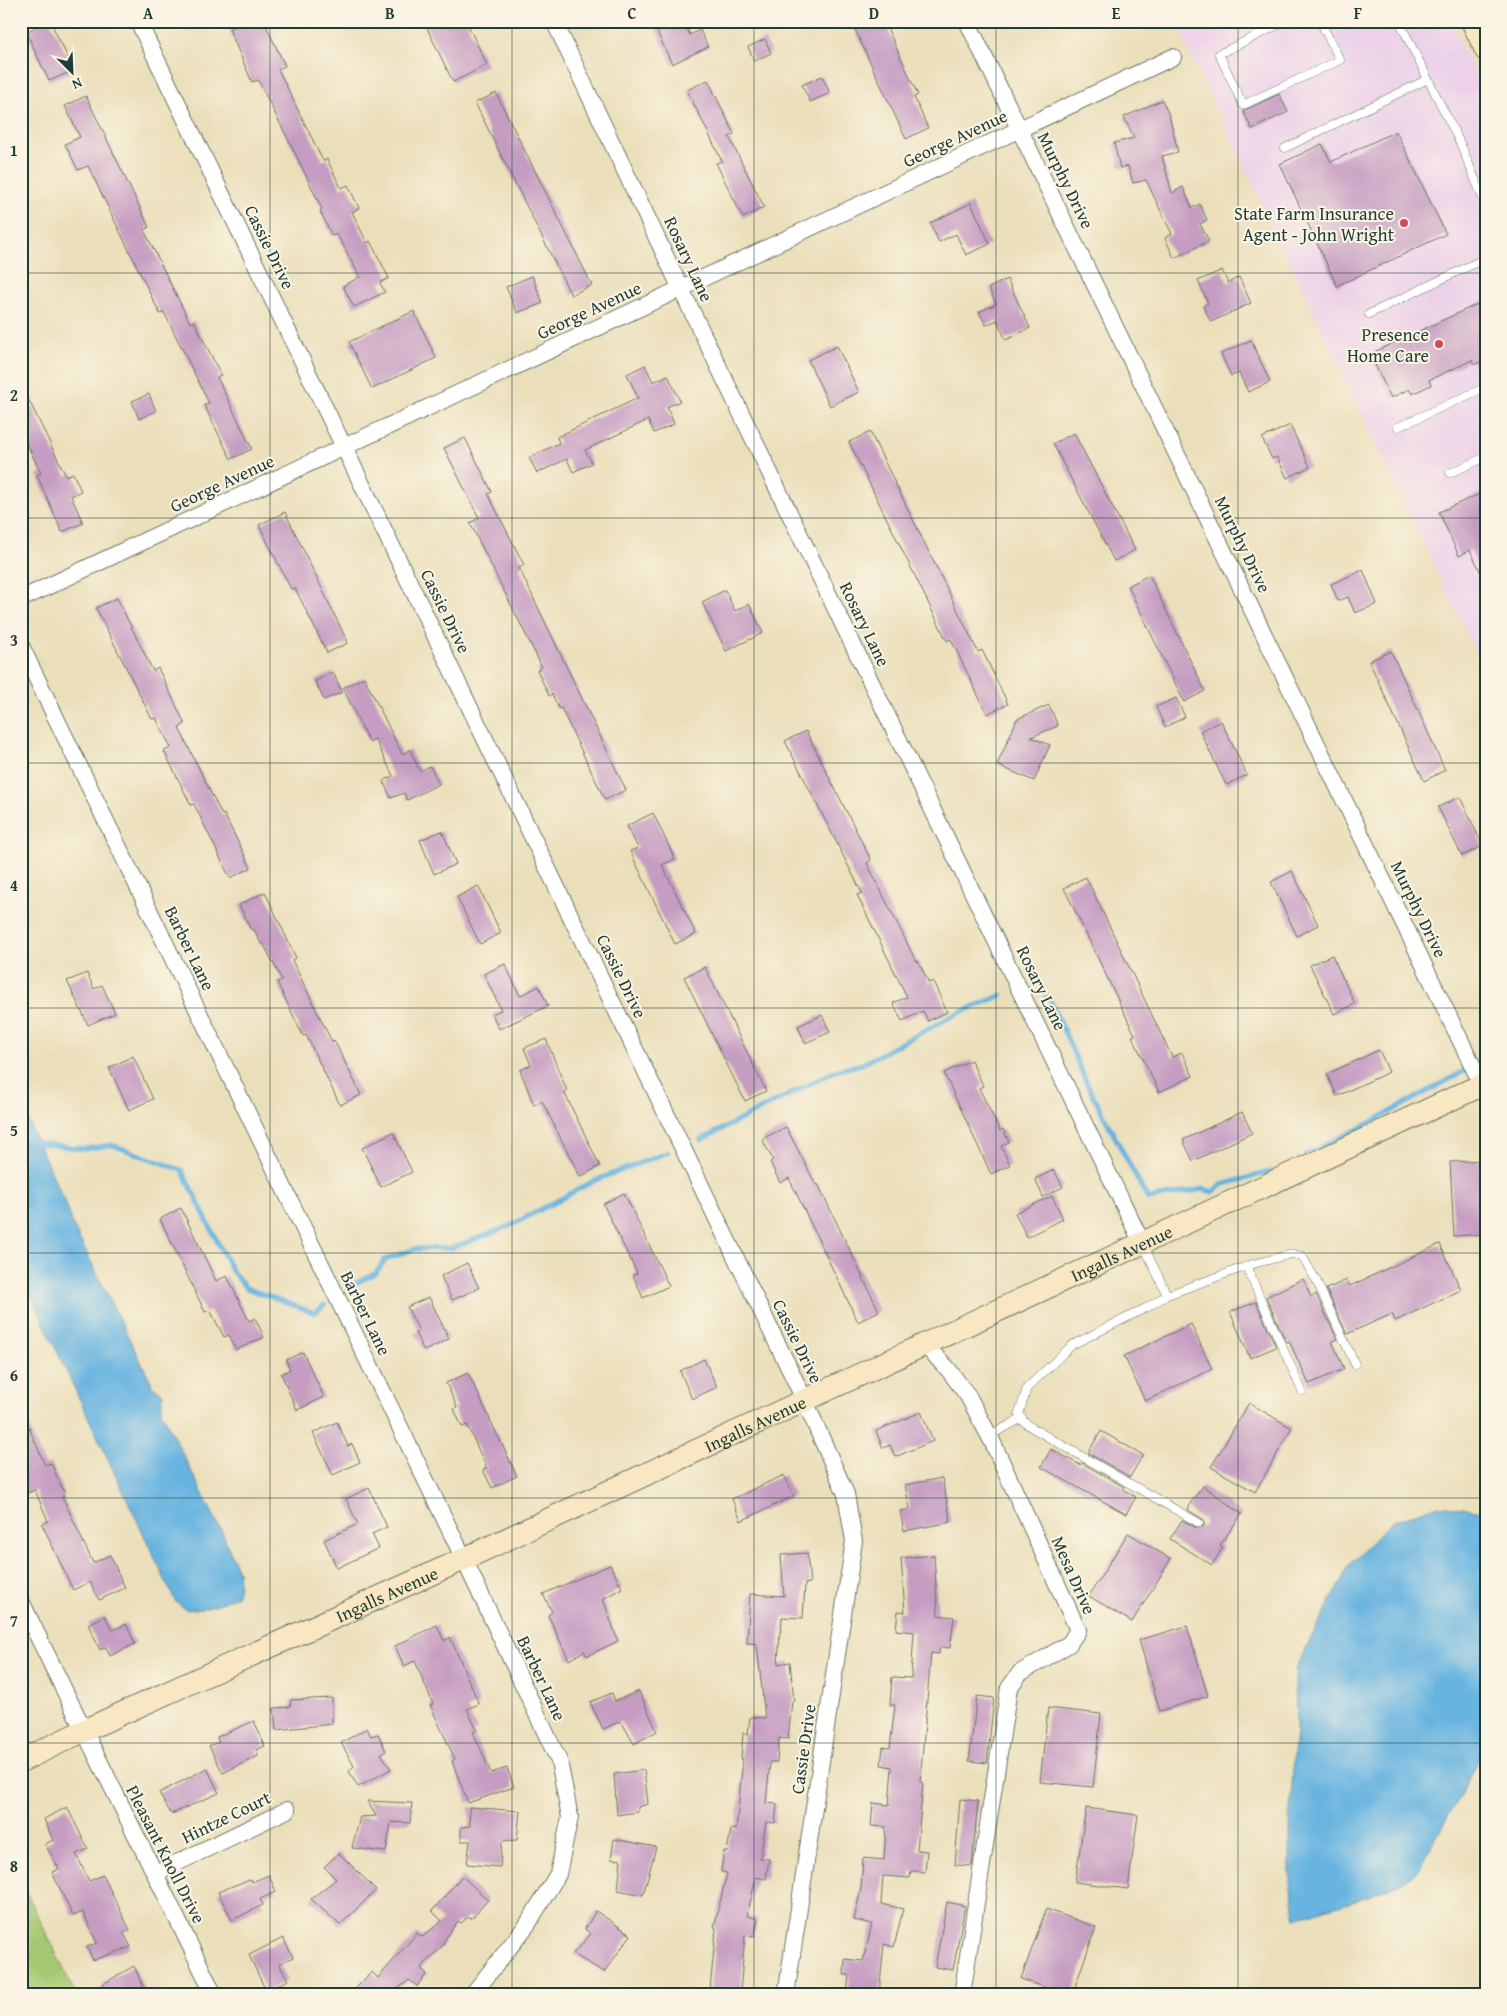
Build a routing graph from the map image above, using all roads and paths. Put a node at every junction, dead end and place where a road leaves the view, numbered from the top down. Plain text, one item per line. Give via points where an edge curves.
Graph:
1 (138, 21) edge
2 (554, 21) edge
3 (967, 21) edge
4 (1286, 21) edge
5 (1320, 21) edge
6 (1399, 21) edge
7 (1472, 21) edge
8 (1486, 50) edge
9 (1173, 57) dead end
10 (1428, 79) junction
11 (1020, 129) junction
12 (1285, 148) dead end
13 (1486, 206) edge
14 (1486, 258) edge
15 (681, 289) junction
16 (1369, 314) dead end
17 (1486, 387) edge
18 (1398, 427) dead end
19 (345, 447) junction
20 (1486, 457) edge
21 (1450, 473) dead end
22 (21, 599) edge
23 (21, 646) edge
24 (1484, 1084) edge
25 (1142, 1243) junction
26 (1246, 1266) junction
27 (1167, 1295) junction
28 (924, 1344) junction
29 (1356, 1364) dead end
30 (1302, 1390) dead end
31 (805, 1401) junction
32 (1022, 1418) junction
33 (989, 1436) junction
34 (1199, 1522) dead end
35 (464, 1559) junction
36 (21, 1601) edge
37 (83, 1731) junction
38 (21, 1760) edge
39 (287, 1810) dead end
40 (156, 1873) junction
41 (214, 1995) edge
42 (472, 1995) edge
43 (786, 1995) edge
44 (962, 1995) edge

1 - 19 street, Cassie Drive
2 - 15 street, Rosary Lane
3 - 11 street, Murphy Drive
4 - 5 lane via 1219,54 1243,105 1340,60
6 - 10 lane
7 - 8 street
9 - 11 street, George Avenue
10 - 12 lane
10 - 13 lane via 1461,145
11 - 15 street, George Avenue
11 - 24 street, Murphy Drive
14 - 16 lane
15 - 19 street, George Avenue
15 - 25 street, Rosary Lane
17 - 18 lane
19 - 22 street, George Avenue
19 - 31 street, Cassie Drive
20 - 21 lane
23 - 35 street, Barber Lane
24 - 25 street, Ingalls Avenue
25 - 27 lane
25 - 28 street, Ingalls Avenue
26 - 27 lane
26 - 29 lane via 1292,1254 1302,1256
26 - 30 lane
27 - 32 lane via 1072,1346 1027,1388 1019,1414
28 - 31 street, Ingalls Avenue
28 - 33 street, Mesa Drive via 968,1396
31 - 35 street, Ingalls Avenue
31 - 43 street, Cassie Drive via 846,1494 854,1541
32 - 33 lane
32 - 34 lane via 1034,1428
33 - 44 street, Mesa Drive via 1078,1630 1070,1644 1020,1672 1008,1688
35 - 37 street, Ingalls Avenue
35 - 42 street, Barber Lane via 559,1761 570,1818 558,1874 527,1925
36 - 37 street, Pleasant Knoll Drive
37 - 38 street, Ingalls Avenue
37 - 40 street, Pleasant Knoll Drive
39 - 40 street, Hintze Court
40 - 41 street, Pleasant Knoll Drive

